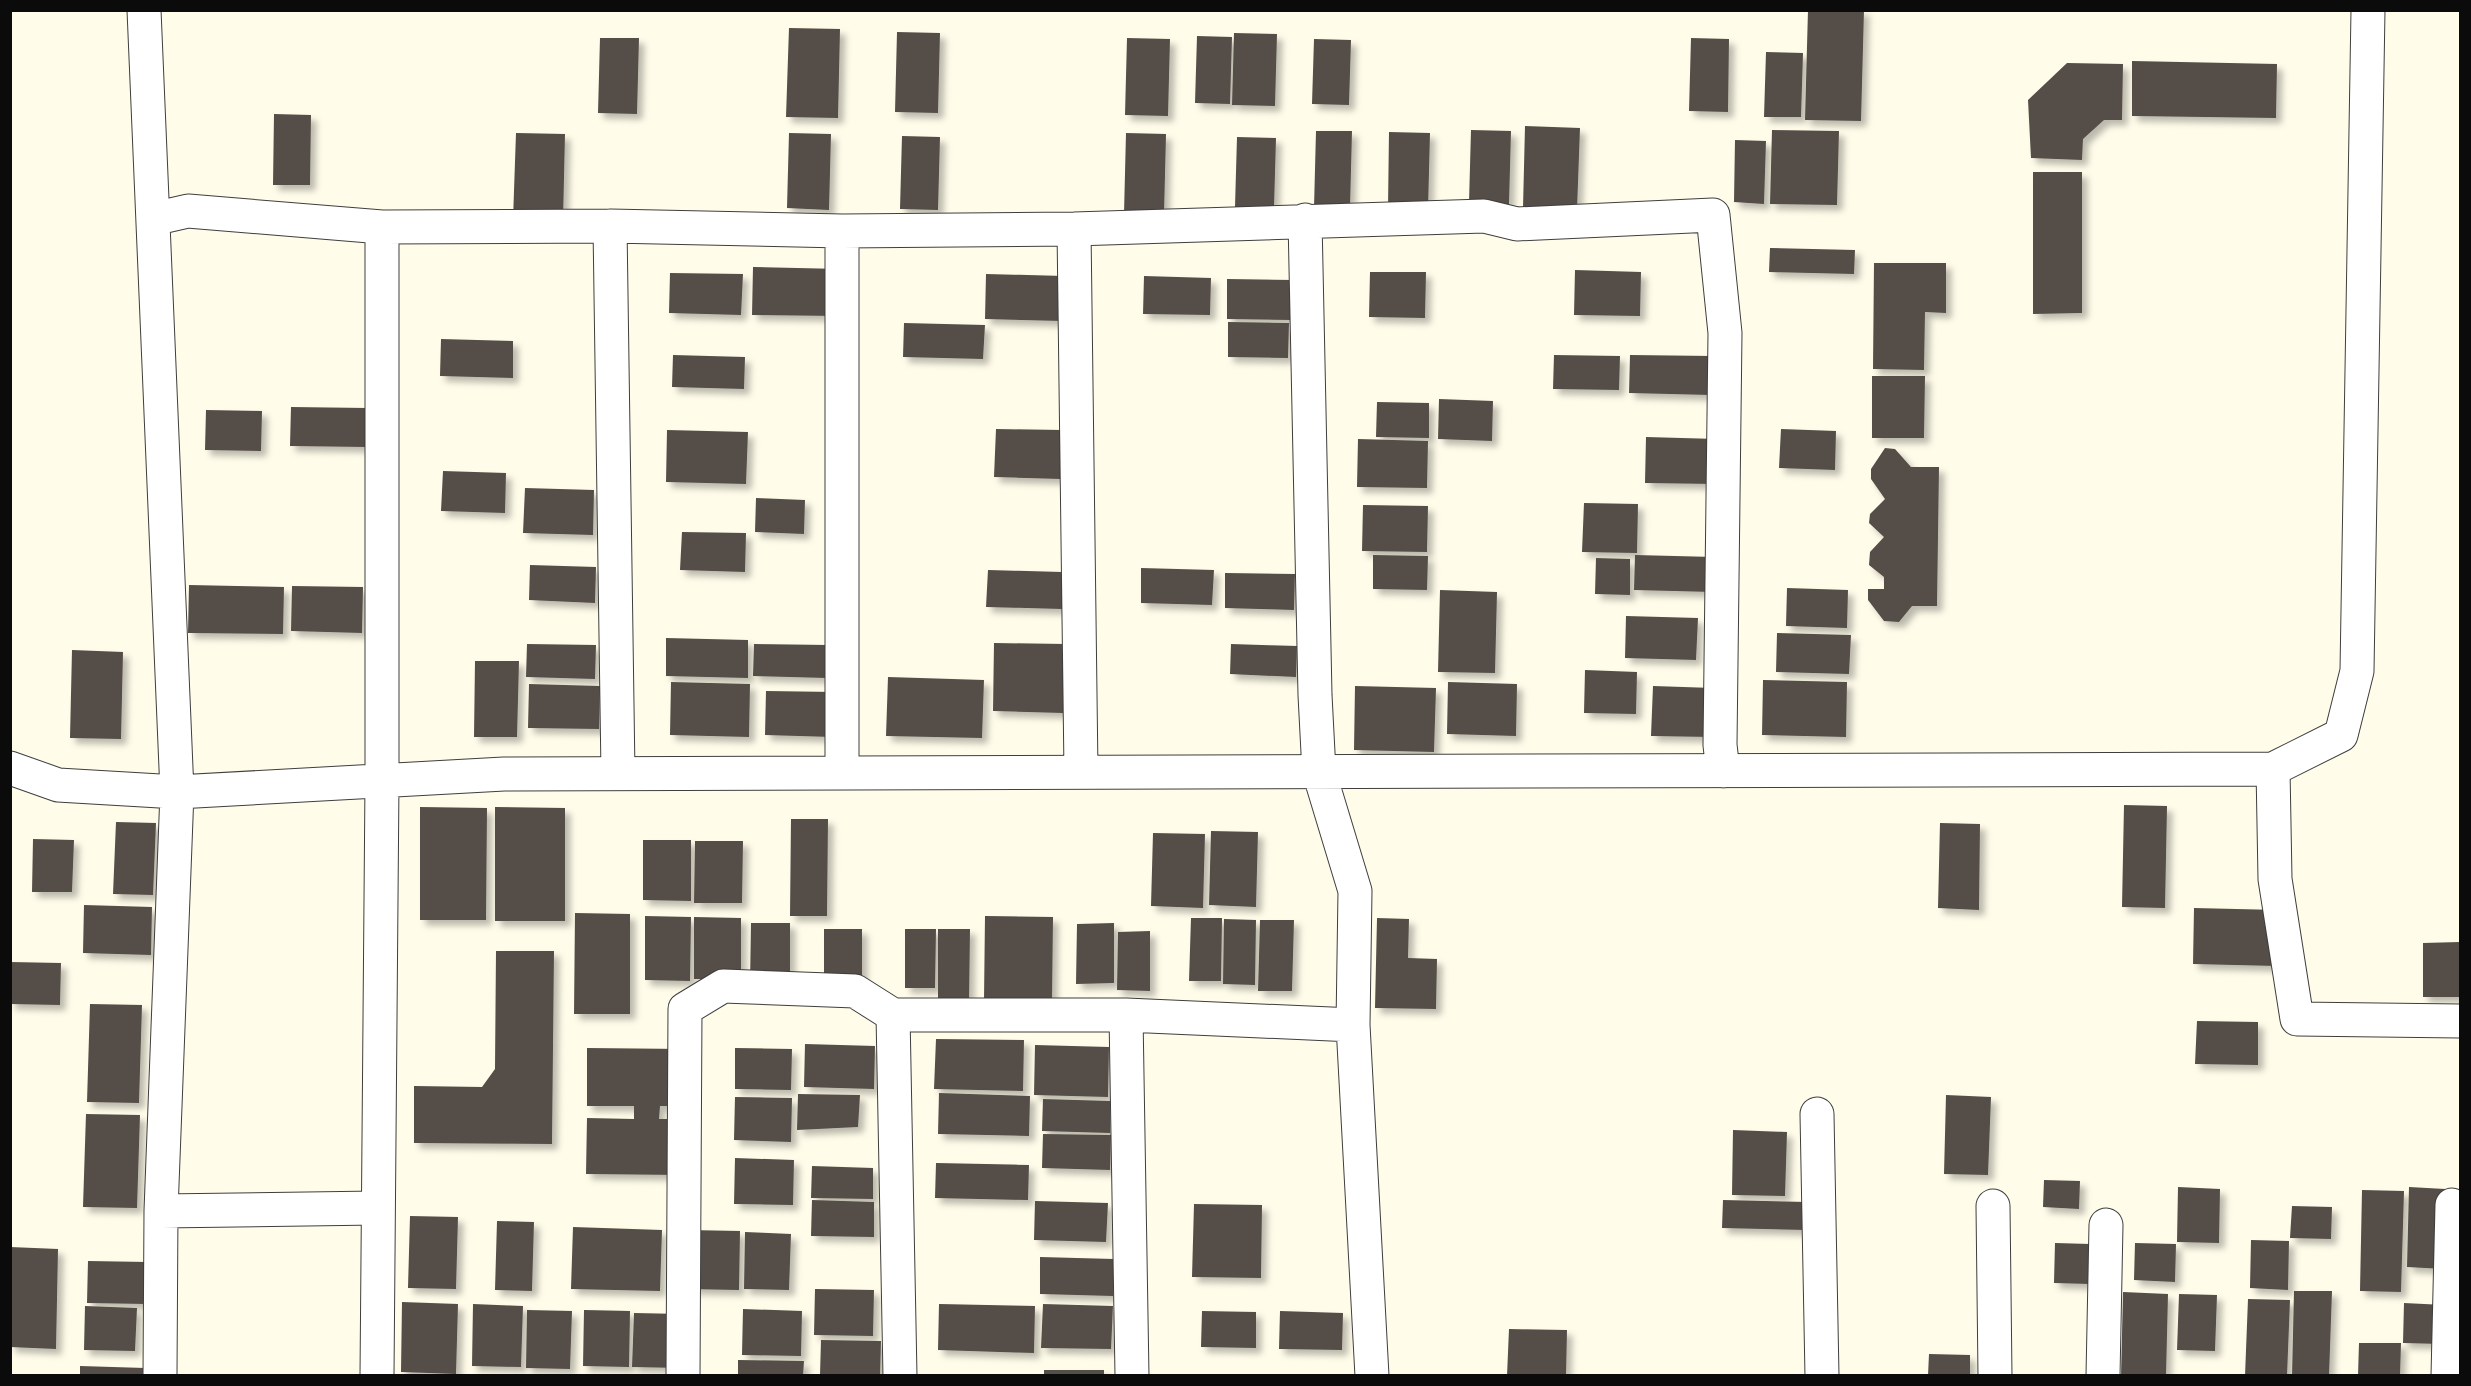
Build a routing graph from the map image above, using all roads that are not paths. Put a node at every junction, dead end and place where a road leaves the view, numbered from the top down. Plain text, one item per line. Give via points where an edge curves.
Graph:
1 (144, 10) edge
2 (2368, 10) edge
3 (153, 219) junction
4 (1305, 220) junction
5 (610, 226) junction
6 (382, 227) junction
7 (1074, 229) junction
8 (842, 231) junction
9 (10, 768) edge
10 (2273, 769) junction
11 (1723, 771) junction
12 (1081, 772) junction
13 (1319, 772) junction
14 (842, 773) junction
15 (618, 774) junction
16 (382, 781) junction
17 (177, 792) junction
18 (893, 1015) junction
19 (1126, 1015) junction
20 (2460, 1021) edge
21 (1353, 1025) junction
22 (1816, 1114) dead end
23 (2452, 1205) dead end
24 (1993, 1206) dead end
25 (377, 1208) junction
26 (161, 1211) junction
27 (2106, 1226) dead end
28 (160, 1376) edge
29 (377, 1376) edge
30 (683, 1376) edge
31 (900, 1376) edge
32 (1132, 1376) edge
33 (1372, 1376) edge
34 (1822, 1376) edge
35 (1995, 1376) edge
36 (2103, 1376) edge
37 (2448, 1376) edge

1 - 3 street
2 - 10 street via 2356,671 2341,735
3 - 6 street via 188,211
3 - 17 street
4 - 7 street
4 - 11 street via 1484,216 1517,224 1713,215 1725,333 1720,745
4 - 13 street
5 - 6 street
5 - 8 street
5 - 15 street
6 - 16 street
7 - 8 street
7 - 12 street
8 - 14 street
9 - 17 street via 58,785
10 - 11 street
10 - 20 street via 2275,879 2297,1019
11 - 13 street
12 - 13 street
12 - 14 street
13 - 21 street via 1355,891
14 - 15 street
15 - 16 street via 504,774
16 - 17 street
16 - 25 street
17 - 26 street
18 - 19 street
18 - 30 street via 855,991 723,987 686,1008
18 - 31 street
19 - 21 street
19 - 32 street
21 - 33 street
22 - 34 street
23 - 37 street
24 - 35 street
25 - 26 street
25 - 29 street
26 - 28 street
27 - 36 street

